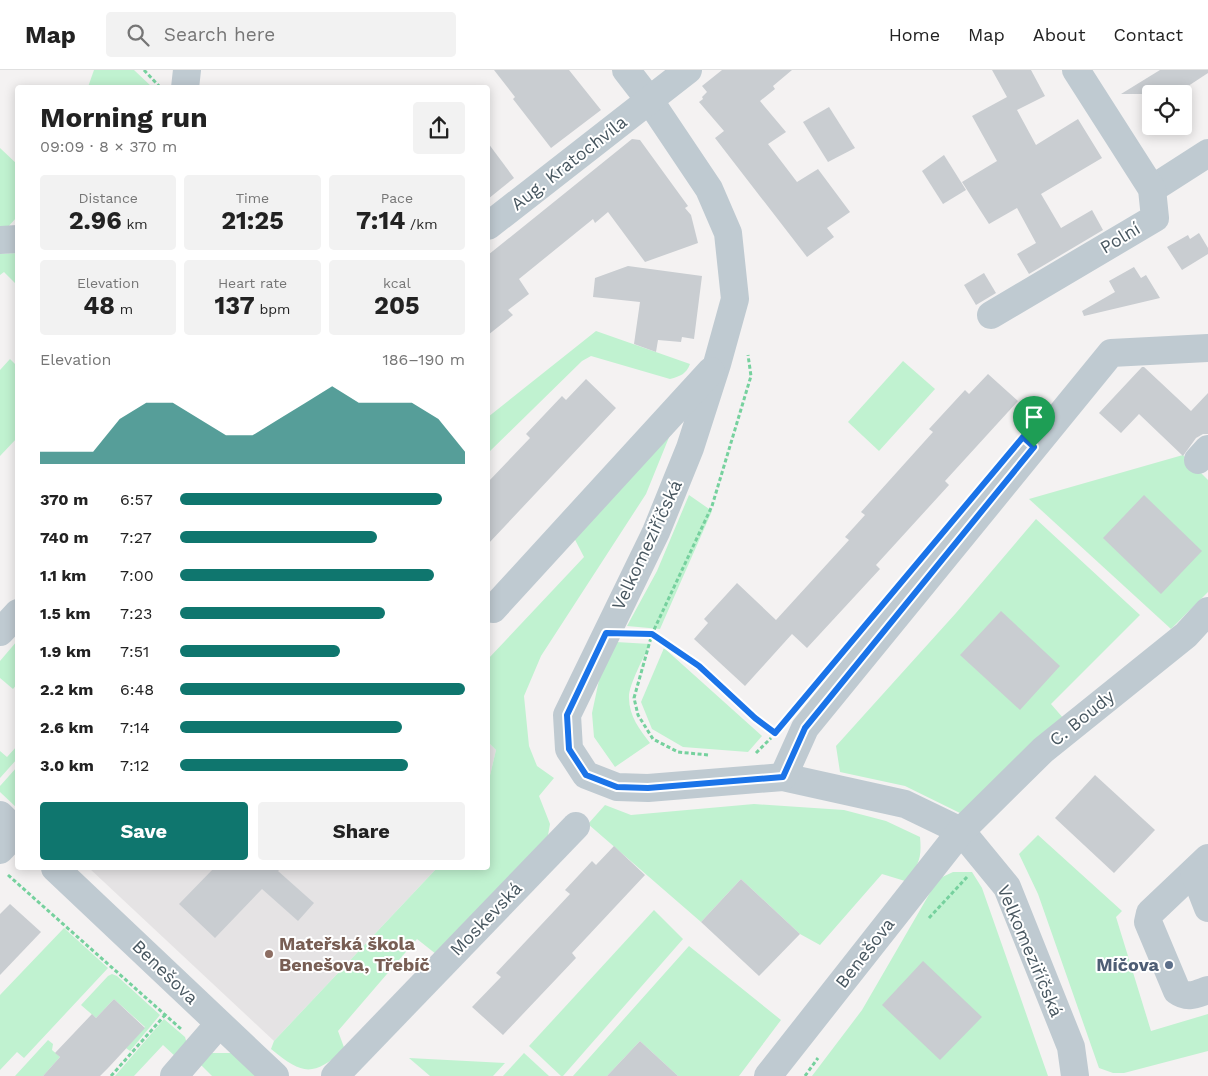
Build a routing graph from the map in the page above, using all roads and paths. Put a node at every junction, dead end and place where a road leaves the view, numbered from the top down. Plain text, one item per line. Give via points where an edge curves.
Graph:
1 (144, 70) edge
2 (187, 70) edge
3 (626, 70) edge
4 (688, 70) edge
5 (1076, 70) edge
6 (158, 85) edge
7 (186, 85) edge
8 (650, 101) junction
9 (1208, 153) edge
10 (1152, 189) junction
11 (490, 224) edge
12 (15, 239) edge
13 (0, 240) edge
14 (991, 315) dead end
15 (747, 348) dead end
16 (1208, 348) edge
17 (717, 364) junction
18 (493, 609) dead end
19 (1208, 611) edge
20 (15, 616) edge
21 (0, 632) edge
22 (606, 633) junction
23 (652, 634) junction
24 (714, 756) dead end
25 (750, 760) dead end
26 (783, 777) junction
27 (0, 815) edge
28 (576, 826) dead end
29 (15, 829) edge
30 (961, 831) junction
31 (15, 838) edge
32 (4, 862) edge
33 (1201, 865) edge
34 (57, 870) edge
35 (974, 882) dead end
36 (1208, 908) edge
37 (928, 919) dead end
38 (1208, 990) edge
39 (165, 1015) junction
40 (219, 1024) junction
41 (200, 1046) junction
42 (1071, 1048) junction
43 (822, 1053) dead end
44 (111, 1076) edge
45 (174, 1076) edge
46 (275, 1076) edge
47 (335, 1076) edge
48 (768, 1076) edge
49 (805, 1076) edge
50 (1075, 1076) edge
51 (1096, 1076) edge

1 - 6 path
2 - 7 street
3 - 8 street, Velkomeziříčská
4 - 8 street, Aug. Kratochvíla
5 - 10 street, Polní
8 - 11 street, Aug. Kratochvíla
8 - 17 street, Velkomeziříčská via 709,189 728,233 735,299
9 - 10 street
10 - 14 street, Polní via 1155,218
12 - 13 street
15 - 23 path via 751,376 712,506
16 - 26 street via 1111,353 805,728
17 - 18 street, Velkomeziříčská
17 - 22 street, Velkomeziříčská via 690,448 656,532
19 - 30 street, C. Boudy via 1186,635 1043,750
20 - 21 street
22 - 23 path
22 - 26 street, Velkomeziříčská via 567,715 569,749 586,775 617,787 648,788
23 - 24 path via 634,698 638,715 653,739 678,752
23 - 25 path via 699,666 775,733
26 - 30 street, Velkomeziříčská via 905,804
27 - 29 street
28 - 47 street, Moskevská
30 - 42 street, Velkomeziříčská via 1007,887
30 - 48 street, Benešova
31 - 32 street
32 - 39 path
33 - 36 street
33 - 38 street via 1150,913 1148,922 1177,991 1189,996
34 - 40 street, Benešova
35 - 37 path via 968,875
39 - 41 path
39 - 44 path
40 - 41 street
40 - 46 street, Benešova
41 - 45 street
42 - 50 street, Velkomeziříčská
42 - 51 street
43 - 49 path

